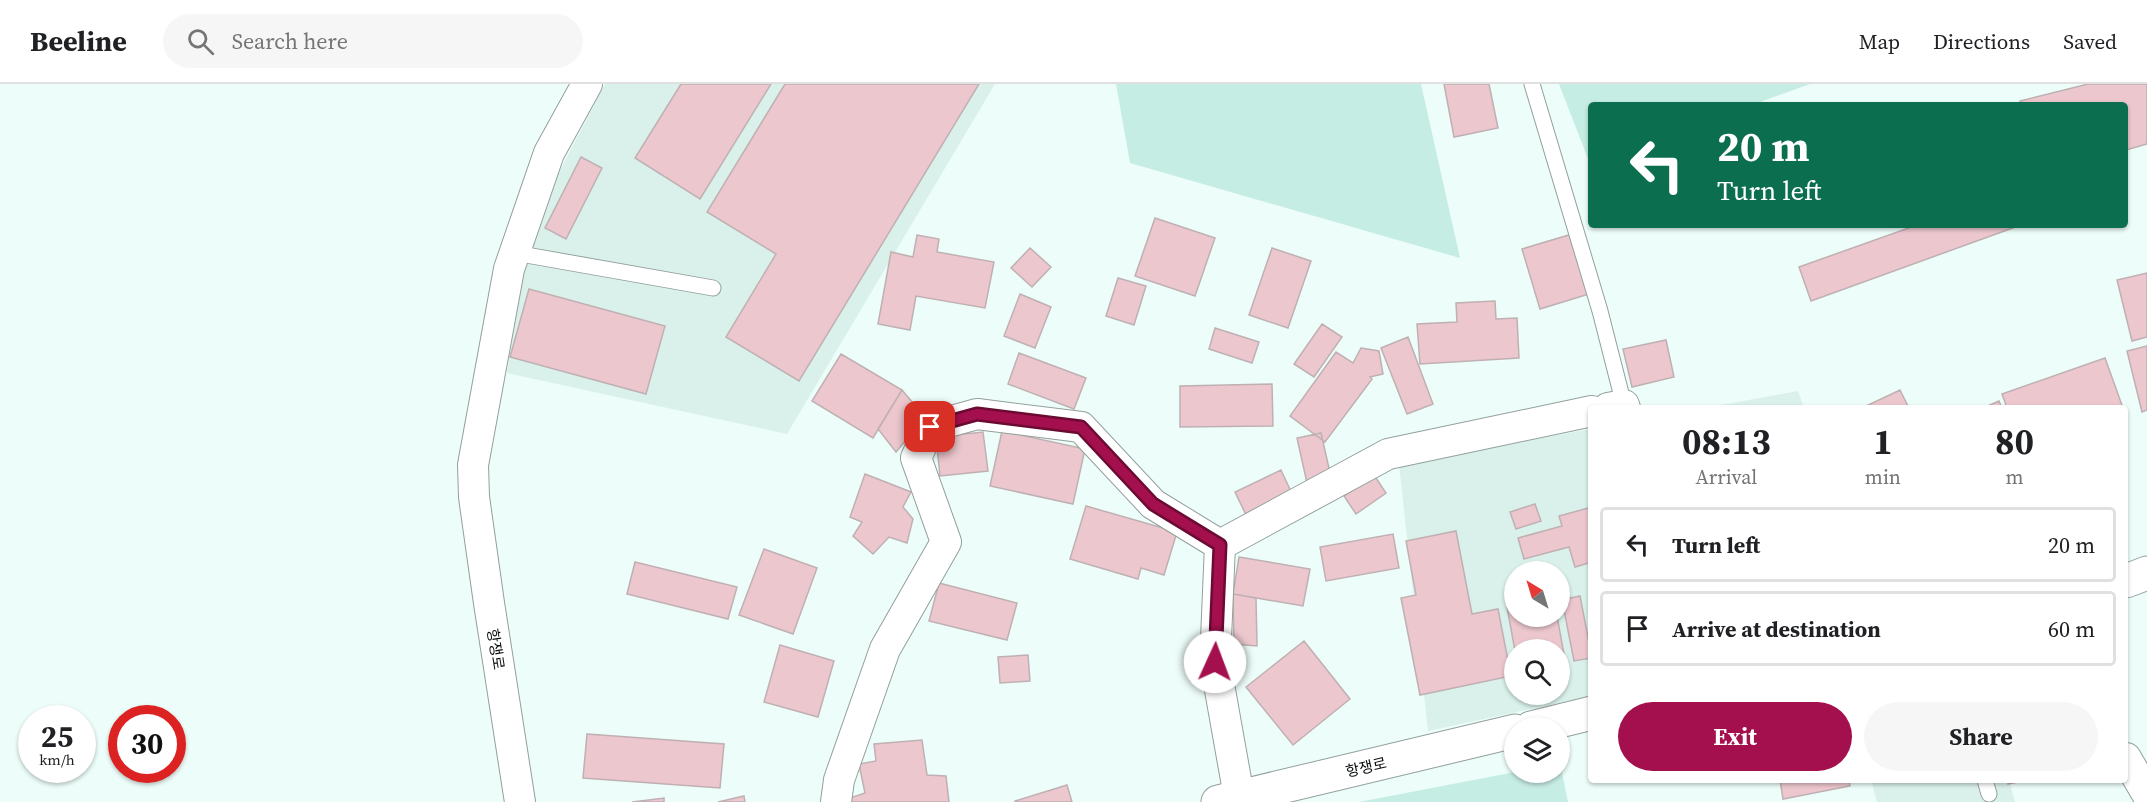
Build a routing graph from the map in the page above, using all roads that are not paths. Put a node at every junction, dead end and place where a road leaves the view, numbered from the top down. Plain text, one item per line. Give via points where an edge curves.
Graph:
1 (587, 84) edge
2 (1532, 84) edge
3 (515, 253) junction
4 (713, 288) dead end
5 (1619, 405) edge
6 (1588, 412) edge
7 (1220, 545) junction
8 (2147, 573) edge
9 (2128, 581) edge
10 (1588, 714) edge
11 (1570, 718) edge
12 (1504, 734) edge
13 (2128, 761) edge
14 (2147, 794) edge
15 (1232, 800) edge
16 (520, 802) edge
17 (836, 802) edge

1 - 3 street, 항쟁로 via 549,153
2 - 5 lane via 1600,311
3 - 4 lane
3 - 16 street, 항쟁로 via 473,465 474,497
6 - 7 street via 1388,454
7 - 15 street via 1215,662
7 - 17 street via 1153,504 1081,427 977,414 930,427 916,458 946,542 885,649 838,780
8 - 9 street
10 - 11 street
12 - 15 street, 항쟁로
13 - 14 street

